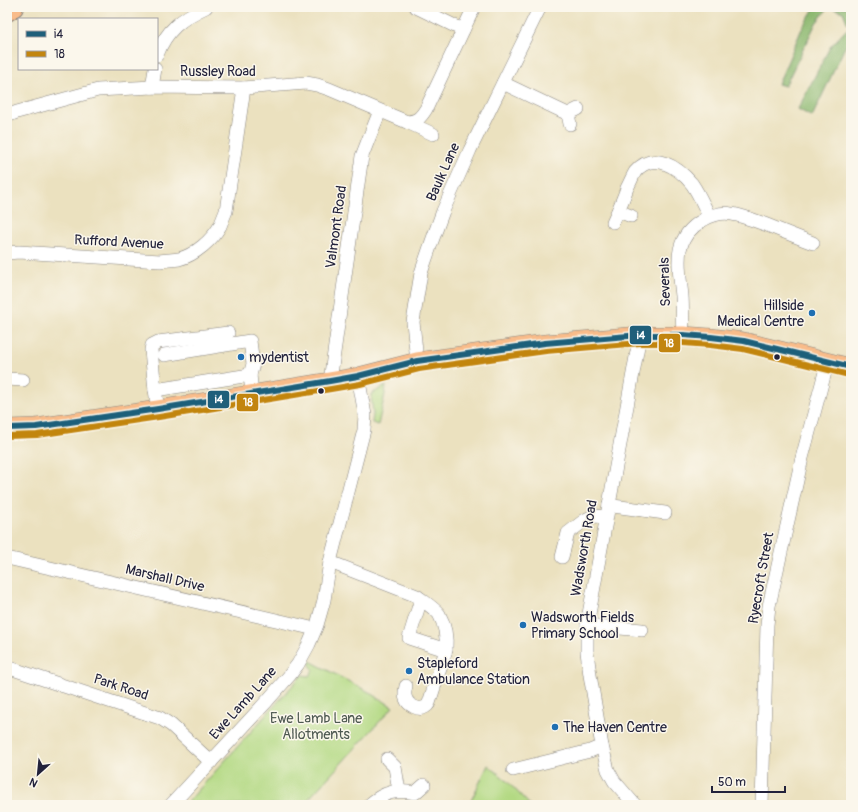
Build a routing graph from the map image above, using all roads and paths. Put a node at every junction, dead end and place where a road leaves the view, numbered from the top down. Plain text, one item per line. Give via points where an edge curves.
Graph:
1 (13, 7) edge
2 (206, 7) edge
3 (474, 7) edge
4 (540, 7) edge
5 (411, 9) edge
6 (7, 11) edge
7 (463, 30) junction
8 (158, 53) edge
9 (155, 70) edge
10 (503, 83) junction
11 (152, 86) junction
12 (244, 88) junction
13 (380, 111) junction
14 (572, 115) dead end
15 (7, 116) edge
16 (407, 122) junction
17 (433, 134) dead end
18 (631, 216) dead end
19 (709, 216) junction
20 (803, 244) dead end
21 (7, 253) edge
22 (228, 333) dead end
23 (640, 335) junction
24 (683, 335) junction
25 (164, 355) dead end
26 (417, 361) junction
27 (828, 361) junction
28 (851, 367) edge
29 (250, 375) junction
30 (358, 376) junction
31 (7, 379) edge
32 (23, 380) dead end
33 (330, 381) junction
34 (155, 390) junction
35 (252, 393) junction
36 (158, 409) junction
37 (7, 428) edge
38 (607, 511) junction
39 (665, 513) dead end
40 (562, 557) dead end
41 (7, 558) edge
42 (330, 562) junction
43 (421, 599) junction
44 (587, 626) junction
45 (315, 629) junction
46 (642, 630) dead end
47 (446, 650) junction
48 (7, 667) edge
49 (406, 686) dead end
50 (602, 746) junction
51 (387, 759) dead end
52 (211, 762) junction
53 (513, 770) dead end
54 (399, 791) junction
55 (420, 794) edge
56 (171, 805) edge
57 (369, 805) edge
58 (635, 805) edge
59 (762, 805) edge

1 - 6 highway
2 - 8 street via 182,20 162,43
3 - 7 street
4 - 10 street, Baulk Lane
5 - 7 street
7 - 16 street via 426,109 418,119
9 - 11 street
10 - 14 street
10 - 26 street, Baulk Lane via 443,211 422,273 413,322
11 - 12 street, Russley Road
11 - 15 street, Russley Road via 98,90
12 - 13 street, Russley Road via 306,83 317,85
12 - 21 street, Rufford Avenue via 226,211 220,226 196,251 179,259 160,261
13 - 16 street
13 - 33 street, Valmont Road via 362,156
16 - 17 street
18 - 19 street via 615,217 633,175 647,163 654,161 671,166 691,184
19 - 20 street, Severals via 731,213 749,218
19 - 24 street, Severals via 694,226 681,245 678,268
22 - 34 street via 158,342 152,345
23 - 24 main road
23 - 26 main road via 545,343
23 - 38 street, Wadsworth Road
24 - 27 main road via 744,341
25 - 29 street via 250,341 253,364
26 - 30 main road
27 - 28 main road
27 - 59 street, Ryecroft Street via 802,458 769,606
29 - 34 street
29 - 35 street
30 - 33 main road
30 - 42 street, Ewe Lamb Lane via 365,415 364,430
31 - 32 street
33 - 35 main road
34 - 36 street
35 - 36 main road
36 - 37 main road
38 - 39 street via 613,506
38 - 40 street via 585,520 568,533
38 - 44 street, Wadsworth Road
41 - 45 street, Marshall Drive
42 - 43 street
42 - 45 street, Ewe Lamb Lane via 324,600
43 - 47 street via 438,613 446,633
43 - 47 street via 408,638
44 - 46 street
44 - 50 street, Wadsworth Road via 587,652
45 - 52 street, Ewe Lamb Lane via 293,670
47 - 49 street via 429,703 425,707 416,708 409,704 405,695
48 - 52 street, Park Road via 160,718
50 - 53 street
50 - 58 street, Wadsworth Road via 608,770 614,781
51 - 54 street via 395,767
52 - 56 street, Ewe Lamb Lane
54 - 55 street
54 - 57 street via 387,793

